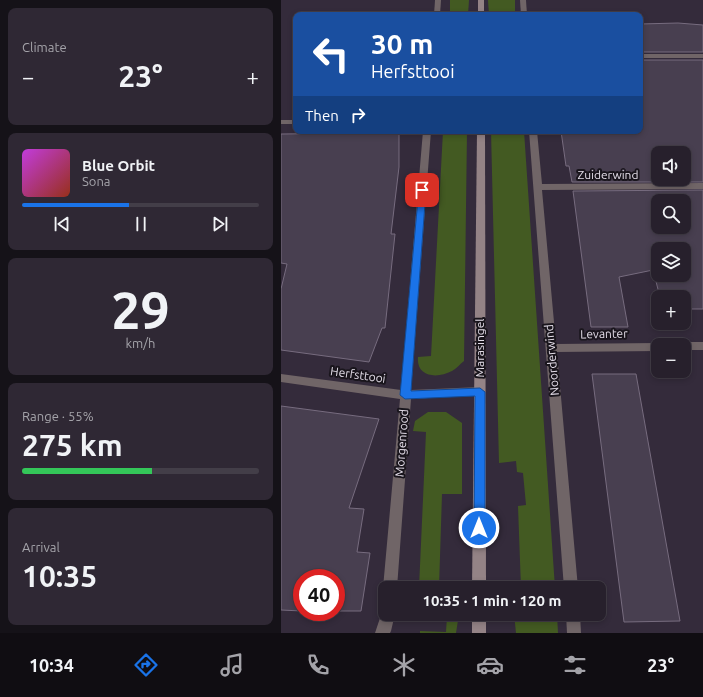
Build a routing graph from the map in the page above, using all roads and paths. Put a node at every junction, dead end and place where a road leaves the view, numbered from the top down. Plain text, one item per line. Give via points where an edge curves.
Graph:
1 (438, 0) edge
2 (481, 0) edge
3 (523, 0) edge
4 (437, 12) edge
5 (481, 12) edge
6 (524, 12) edge
7 (643, 56) edge
8 (703, 56) edge
9 (281, 122) edge
10 (293, 122) edge
11 (427, 134) edge
12 (481, 134) edge
13 (533, 134) edge
14 (703, 186) edge
15 (538, 187) junction
16 (691, 346) edge
17 (703, 346) edge
18 (651, 347) edge
19 (551, 348) junction
20 (281, 378) edge
21 (480, 392) junction
22 (405, 395) junction
23 (391, 581) edge
24 (479, 581) edge
25 (570, 581) edge
26 (386, 621) edge
27 (479, 621) edge
28 (573, 621) edge
29 (382, 633) edge
30 (479, 633) edge
31 (574, 633) edge

1 - 4 street
2 - 5 street
3 - 6 street
7 - 8 street
9 - 10 street
11 - 22 street, Morgenrood
12 - 21 street, Marasingel
13 - 15 street, Noorderwind
14 - 15 street, Zuiderwind
15 - 19 street, Noorderwind
16 - 17 street
18 - 19 street, Levanter
19 - 25 street, Noorderwind
20 - 22 street, Herfsttooi
21 - 22 street, Herfsttooi
21 - 24 street, Marasingel
22 - 23 street, Morgenrood
26 - 29 street
27 - 30 street
28 - 31 street

